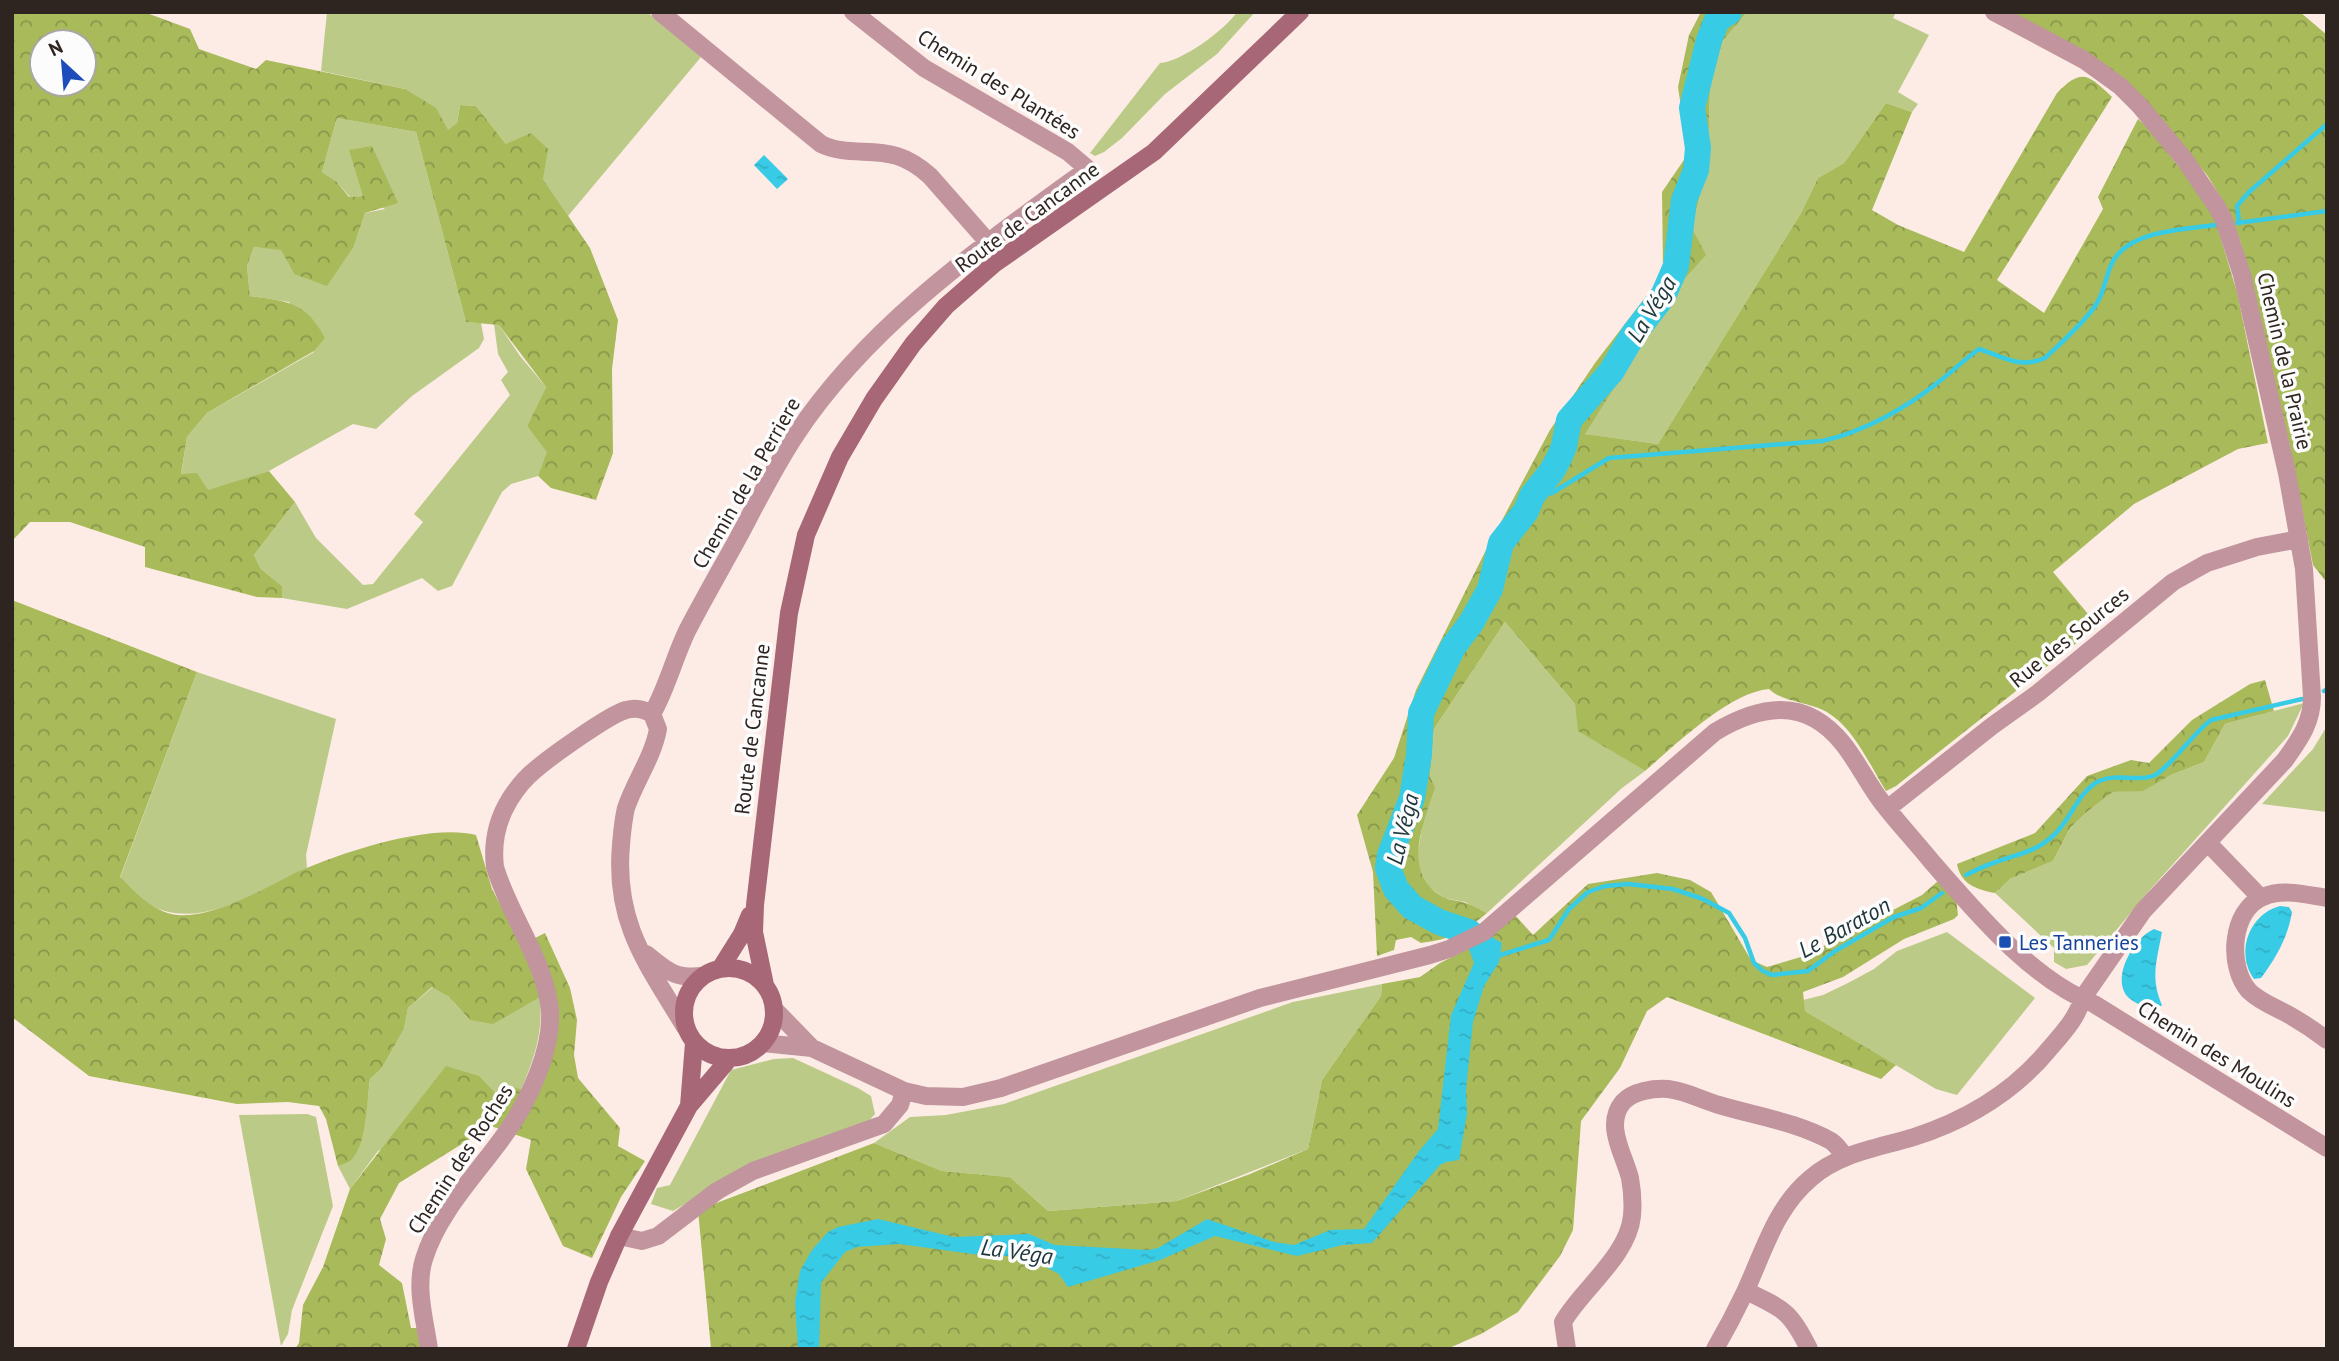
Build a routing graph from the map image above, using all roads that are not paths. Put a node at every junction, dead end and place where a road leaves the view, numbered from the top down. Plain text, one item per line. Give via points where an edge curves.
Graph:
1 (660, 12) edge
2 (853, 12) edge
3 (1300, 12) edge
4 (1994, 12) edge
5 (1088, 169) joint
6 (988, 242) junction
7 (2299, 539) junction
8 (652, 714) junction
9 (1887, 809) junction
10 (2208, 843) junction
11 (2260, 897) junction
12 (2327, 898) edge
13 (754, 905) junction
14 (637, 948) junction
15 (720, 969) junction
16 (702, 976) junction
17 (765, 985) junction
18 (2082, 999) junction
19 (774, 1010) junction
20 (685, 1027) junction
21 (2327, 1040) edge
22 (694, 1043) junction
23 (763, 1044) junction
24 (812, 1048) junction
25 (729, 1059) junction
26 (904, 1091) junction
27 (689, 1106) junction
28 (2327, 1148) edge
29 (1845, 1157) junction
30 (619, 1236) junction
31 (1746, 1291) junction
32 (429, 1349) edge
33 (576, 1349) edge
34 (1567, 1349) edge
35 (1715, 1349) edge
36 (1809, 1349) edge

1 - 6 street via 821,144 895,155 919,166
2 - 5 street, Chemin des Plantées via 924,68 1068,152
3 - 13 main road, Route de Cancanne via 1154,152 1023,243 946,306 912,344 874,399 840,457 806,535 789,613
4 - 7 street, Chemin de la Prairie via 2084,60 2120,86 2157,125 2217,206 2242,275
5 - 6 street, Chemin de la Perriere
6 - 8 street, Chemin de la Perriere via 874,341 810,414 769,479 687,632
7 - 9 street, Rue des Sources via 2207,563 2172,582
7 - 10 street, Chemin de la Prairie via 2312,697 2309,723 2285,760
8 - 14 street via 657,734 626,810 620,855 621,900
8 - 32 street, Chemin des Roches via 636,709 620,712 535,770 514,794 497,826 495,867 544,986 550,1012 548,1033 542,1063 520,1112 451,1207 423,1261
9 - 18 street, Chemin des Moulins via 2005,942
9 - 26 street, Chemin des Moulins via 1831,729 1812,717 1764,710 1715,732 1484,932 1462,942 1430,955 1260,998 981,1094 946,1098
10 - 11 street
10 - 18 street, Chemin de la Prairie via 2143,911
11 - 12 street via 2296,893
11 - 21 street via 2247,911 2235,940 2233,954 2241,979 2256,997
13 - 15 main road, Route de Cancanne
13 - 17 main road, Route de Cancanne via 754,932
14 - 16 street via 671,973 685,978
14 - 20 street
15 - 16 main road
15 - 17 main road via 736,968
16 - 20 main road via 683,1008
17 - 19 main road
18 - 28 street, Chemin des Moulins
18 - 29 street, Chemin de la Prairie via 2035,1066 1995,1099 1935,1129
19 - 23 main road via 772,1028
19 - 24 street
20 - 22 main road
22 - 25 main road via 704,1052
22 - 27 main road
23 - 24 street
23 - 25 main road
24 - 26 street, Chemin des Moulins
25 - 27 main road
26 - 30 street via 900,1105 884,1124 753,1171 717,1191 658,1236 642,1241
27 - 30 main road
29 - 31 street, Chemin de la Prairie via 1822,1168 1787,1203
29 - 34 street via 1833,1142 1790,1124 1680,1091 1655,1089 1630,1097 1617,1113 1614,1129 1630,1180 1632,1216 1611,1260 1563,1322
30 - 33 main road
31 - 35 street, Chemin de la Prairie
31 - 36 street via 1788,1314

